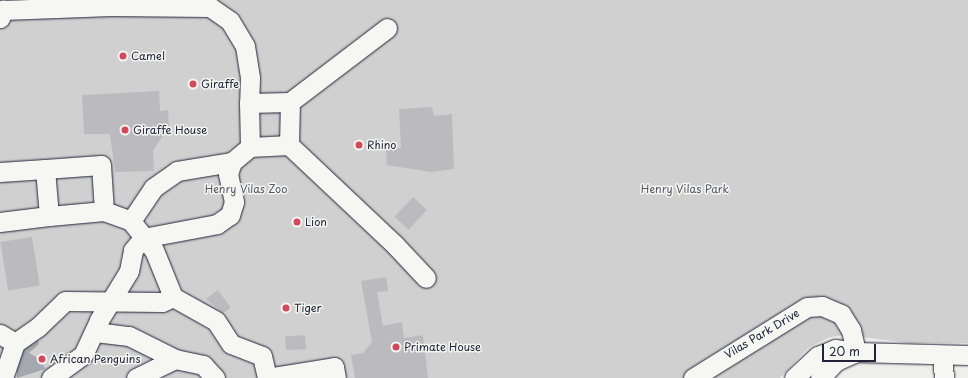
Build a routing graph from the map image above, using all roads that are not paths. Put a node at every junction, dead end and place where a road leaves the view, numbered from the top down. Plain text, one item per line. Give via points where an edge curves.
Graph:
1 (0, 18) edge
2 (387, 28) dead end
3 (290, 102) junction
4 (249, 103) junction
5 (289, 145) junction
6 (250, 147) junction
7 (232, 162) junction
8 (45, 169) junction
9 (0, 172) edge
10 (104, 212) junction
11 (49, 216) junction
12 (131, 221) junction
13 (0, 222) edge
14 (143, 238) junction
15 (426, 278) dead end
16 (173, 298) junction
17 (113, 299) junction
18 (96, 332) junction
19 (7, 338) edge
20 (856, 352) junction
21 (942, 355) junction
22 (968, 355) edge
23 (175, 360) junction
24 (3, 378) edge
25 (51, 378) edge
26 (136, 378) edge
27 (215, 378) edge
28 (267, 378) edge
29 (336, 378) edge
30 (693, 378) edge
31 (794, 378) edge
32 (820, 378) edge
33 (944, 378) edge

1 - 4 street via 3,10 110,6 210,7 230,21 245,46 250,78
2 - 3 street
3 - 4 street
3 - 5 street
4 - 6 street
5 - 6 street
5 - 15 street via 395,245
6 - 7 street
7 - 12 street via 177,171 153,188
7 - 14 street via 228,174 234,206 227,219 217,224
8 - 9 street
8 - 10 street via 100,165
8 - 11 street
10 - 11 street
10 - 12 street
11 - 13 street
12 - 14 street
14 - 16 street via 154,250
14 - 17 street via 133,250 129,271
16 - 17 street via 162,302
16 - 28 street via 216,321 232,344 262,356
17 - 18 street
17 - 19 street via 65,301 38,327
18 - 23 street via 129,336
18 - 25 street via 83,355
19 - 24 street
20 - 21 street
20 - 30 street, Vilas Park Drive via 851,330 841,314 822,306 807,307
20 - 31 street via 832,350 818,356
20 - 32 street via 836,361
21 - 22 street
21 - 33 street
23 - 26 street
23 - 27 street via 203,364
28 - 29 street via 334,367

